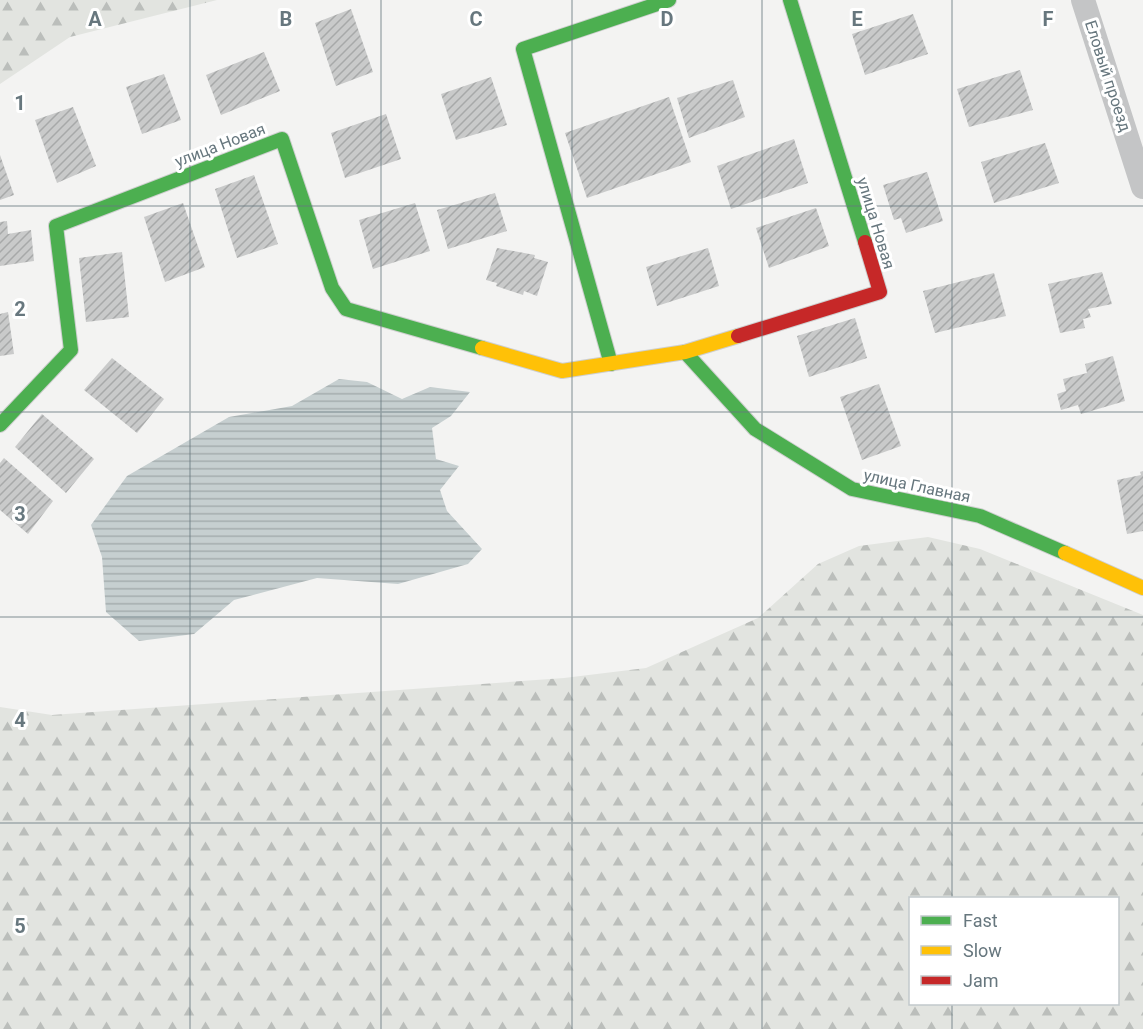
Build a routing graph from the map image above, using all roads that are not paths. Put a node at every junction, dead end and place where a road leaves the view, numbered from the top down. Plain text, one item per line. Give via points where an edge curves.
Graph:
1 (669, 0) edge
2 (790, 0) edge
3 (1083, 0) edge
4 (1143, 187) edge
5 (685, 352) junction
6 (611, 364) junction
7 (0, 425) edge
8 (1143, 588) edge

1 - 6 street via 523,49
2 - 5 street, улица Новая via 879,292
3 - 4 street, Еловый проезд
5 - 6 street, улица Новая
5 - 8 street, улица Главная via 755,429 852,489 980,516
6 - 7 street, улица Новая via 562,371 346,309 332,288 282,139 56,225 71,350

